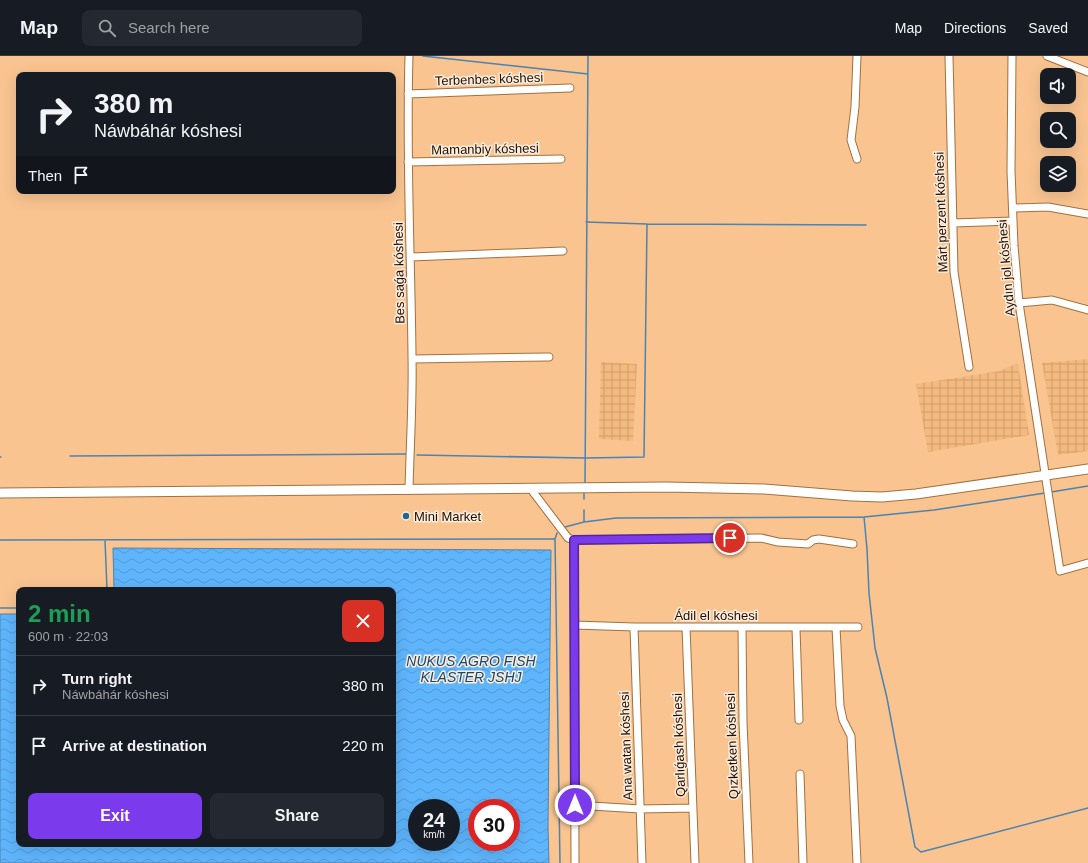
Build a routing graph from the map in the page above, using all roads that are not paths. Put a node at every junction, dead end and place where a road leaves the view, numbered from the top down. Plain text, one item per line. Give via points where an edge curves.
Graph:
1 (409, 56) edge
2 (857, 56) edge
3 (950, 56) edge
4 (1012, 56) edge
5 (1047, 56) edge
6 (1088, 72) edge
7 (570, 88) dead end
8 (408, 94) junction
9 (561, 159) dead end
10 (857, 159) dead end
11 (408, 162) junction
12 (1013, 208) junction
13 (1088, 214) edge
14 (1014, 221) junction
15 (953, 223) junction
16 (563, 251) dead end
17 (411, 257) junction
18 (1019, 303) junction
19 (1088, 310) edge
20 (548, 357) dead end
21 (412, 359) junction
22 (969, 367) dead end
23 (1088, 469) edge
24 (1046, 475) junction
25 (530, 488) junction
26 (409, 490) junction
27 (0, 493) edge
28 (574, 540) junction
29 (853, 544) dead end
30 (1088, 563) edge
31 (574, 625) junction
32 (686, 626) junction
33 (634, 627) junction
34 (836, 627) junction
35 (858, 627) dead end
36 (742, 628) junction
37 (796, 628) junction
38 (799, 720) dead end
39 (800, 774) dead end
40 (575, 805) junction
41 (693, 808) junction
42 (640, 809) junction
43 (575, 863) edge
44 (642, 863) edge
45 (695, 863) edge
46 (749, 863) edge
47 (803, 863) edge
48 (857, 863) edge

1 - 8 street, Bes saǵa kóshesi
2 - 10 street via 852,140
3 - 15 street, Márt perzent kóshesi
4 - 12 street, Aydın jol kóshesi via 1010,129
5 - 6 street
7 - 8 street, Terbenbes kóshesi
8 - 11 street, Bes saǵa kóshesi
9 - 11 street, Mamanbiy kóshesi
11 - 17 street, Bes saǵa kóshesi
12 - 13 street via 1048,207
12 - 14 street, Aydın jol kóshesi
14 - 15 street
14 - 18 street, Aydın jol kóshesi
15 - 22 street, Márt perzent kóshesi via 954,272
16 - 17 street
17 - 21 street, Bes saǵa kóshesi
18 - 19 street via 1052,300
18 - 24 street, Aydın jol kóshesi
20 - 21 street
21 - 26 street, Bes saǵa kóshesi
23 - 24 main road
24 - 25 main road via 882,497 764,489
24 - 30 street, Aydın jol kóshesi via 1060,571
25 - 26 main road
25 - 28 street via 568,538
26 - 27 main road
28 - 29 street via 761,538 784,543 808,544 819,539
28 - 31 street
31 - 33 street, Ádil el kóshesi
31 - 40 street
32 - 33 street, Ádil el kóshesi
32 - 36 street, Ádil el kóshesi
32 - 41 street, Qarlıǵash kóshesi
33 - 42 street, Ana watan kóshesi
34 - 35 street, Ádil el kóshesi
34 - 37 street, Ádil el kóshesi
34 - 48 street via 840,706 850,736
36 - 37 street, Ádil el kóshesi
36 - 46 street, Qızketken kóshesi via 742,722
37 - 38 street
39 - 47 street
40 - 42 street
40 - 43 street
41 - 42 street
41 - 45 street, Qarlıǵash kóshesi
42 - 44 street, Ana watan kóshesi

